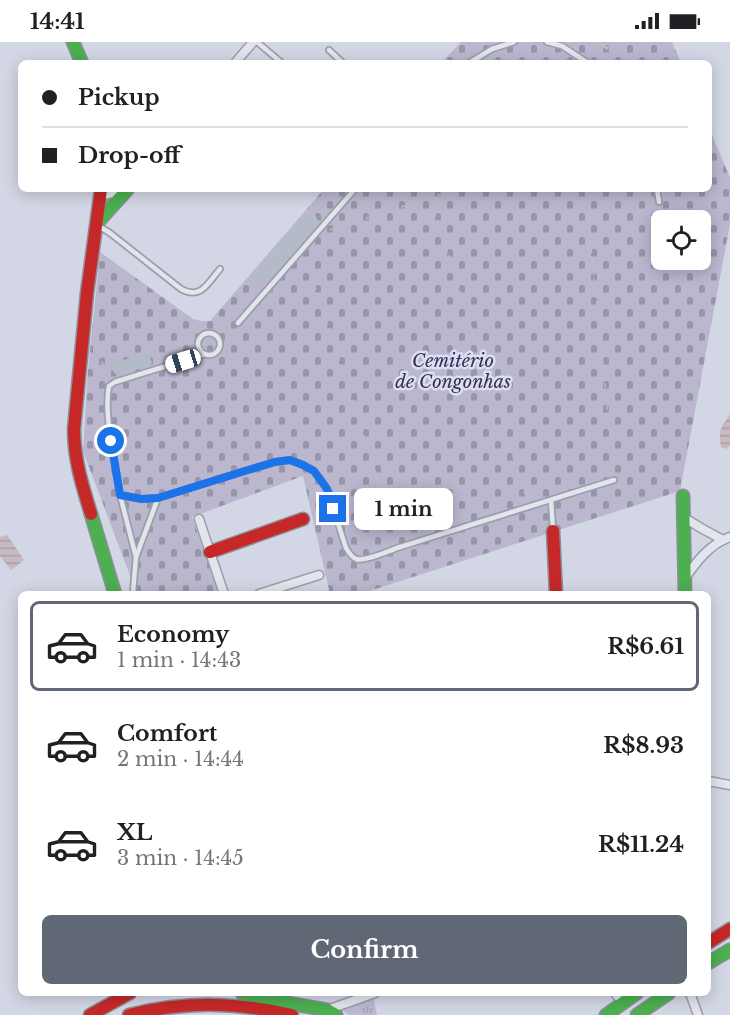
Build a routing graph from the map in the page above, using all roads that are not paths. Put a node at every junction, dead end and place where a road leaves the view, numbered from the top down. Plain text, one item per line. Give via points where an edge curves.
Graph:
1 (73, 42) edge
2 (255, 42) edge
3 (514, 42) edge
4 (547, 42) edge
5 (329, 50) dead end
6 (81, 60) edge
7 (238, 60) edge
8 (278, 60) edge
9 (340, 60) edge
10 (474, 60) edge
11 (583, 60) edge
12 (101, 192) edge
13 (120, 192) edge
14 (124, 192) edge
15 (352, 192) edge
16 (657, 192) edge
17 (659, 202) dead end
18 (97, 224) junction
19 (220, 268) dead end
20 (238, 323) dead end
21 (205, 354) junction
22 (615, 480) road end
23 (120, 495) junction
24 (682, 496) dead end
25 (158, 498) junction
26 (551, 500) junction
27 (683, 517) junction
28 (198, 519) dead end
29 (303, 519) dead end
30 (553, 531) joint
31 (726, 538) edge
32 (210, 552) junction
33 (136, 557) junction
34 (319, 575) dead end
35 (685, 578) junction
36 (114, 591) edge
37 (133, 591) edge
38 (223, 591) edge
39 (268, 591) edge
40 (554, 591) edge
41 (685, 591) edge
42 (711, 782) edge
43 (730, 785) edge
44 (730, 929) edge
45 (711, 941) edge
46 (730, 950) edge
47 (711, 961) edge
48 (124, 996) edge
49 (250, 996) edge
50 (368, 996) edge
51 (617, 996) edge
52 (633, 996) edge
53 (665, 996) edge
54 (691, 996) edge
55 (200, 998) edge
56 (623, 1003) junction
57 (329, 1013) edge
58 (90, 1015) edge
59 (129, 1015) edge
60 (292, 1015) edge
61 (606, 1015) edge
62 (637, 1015) edge
63 (698, 1015) edge

1 - 6 main road
2 - 7 street
2 - 8 lane
3 - 10 lane
4 - 11 lane via 562,46
5 - 9 lane
12 - 13 street
12 - 18 main road
14 - 18 main road
15 - 20 lane
16 - 17 lane
18 - 19 lane via 188,293 201,291
18 - 36 main road via 74,445 78,471
21 - 21 lane via 213,354 219,346 216,336 210,333 201,336 198,343
21 - 23 lane via 110,386 111,441
22 - 26 lane
23 - 25 lane
23 - 33 lane
24 - 27 main road
25 - 26 lane via 290,460 320,478 346,548 359,560
25 - 33 lane
26 - 30 lane
27 - 31 street
27 - 35 main road
28 - 32 street
29 - 32 main road
30 - 40 main road
31 - 35 street via 697,561
32 - 38 street
33 - 37 lane
34 - 39 street
35 - 41 main road
42 - 43 street
44 - 45 main road
46 - 47 main road
48 - 58 main road
49 - 57 main road
50 - 57 street
51 - 56 street
52 - 56 main road
53 - 62 main road
54 - 63 street
55 - 59 main road
55 - 60 main road
56 - 61 main road

